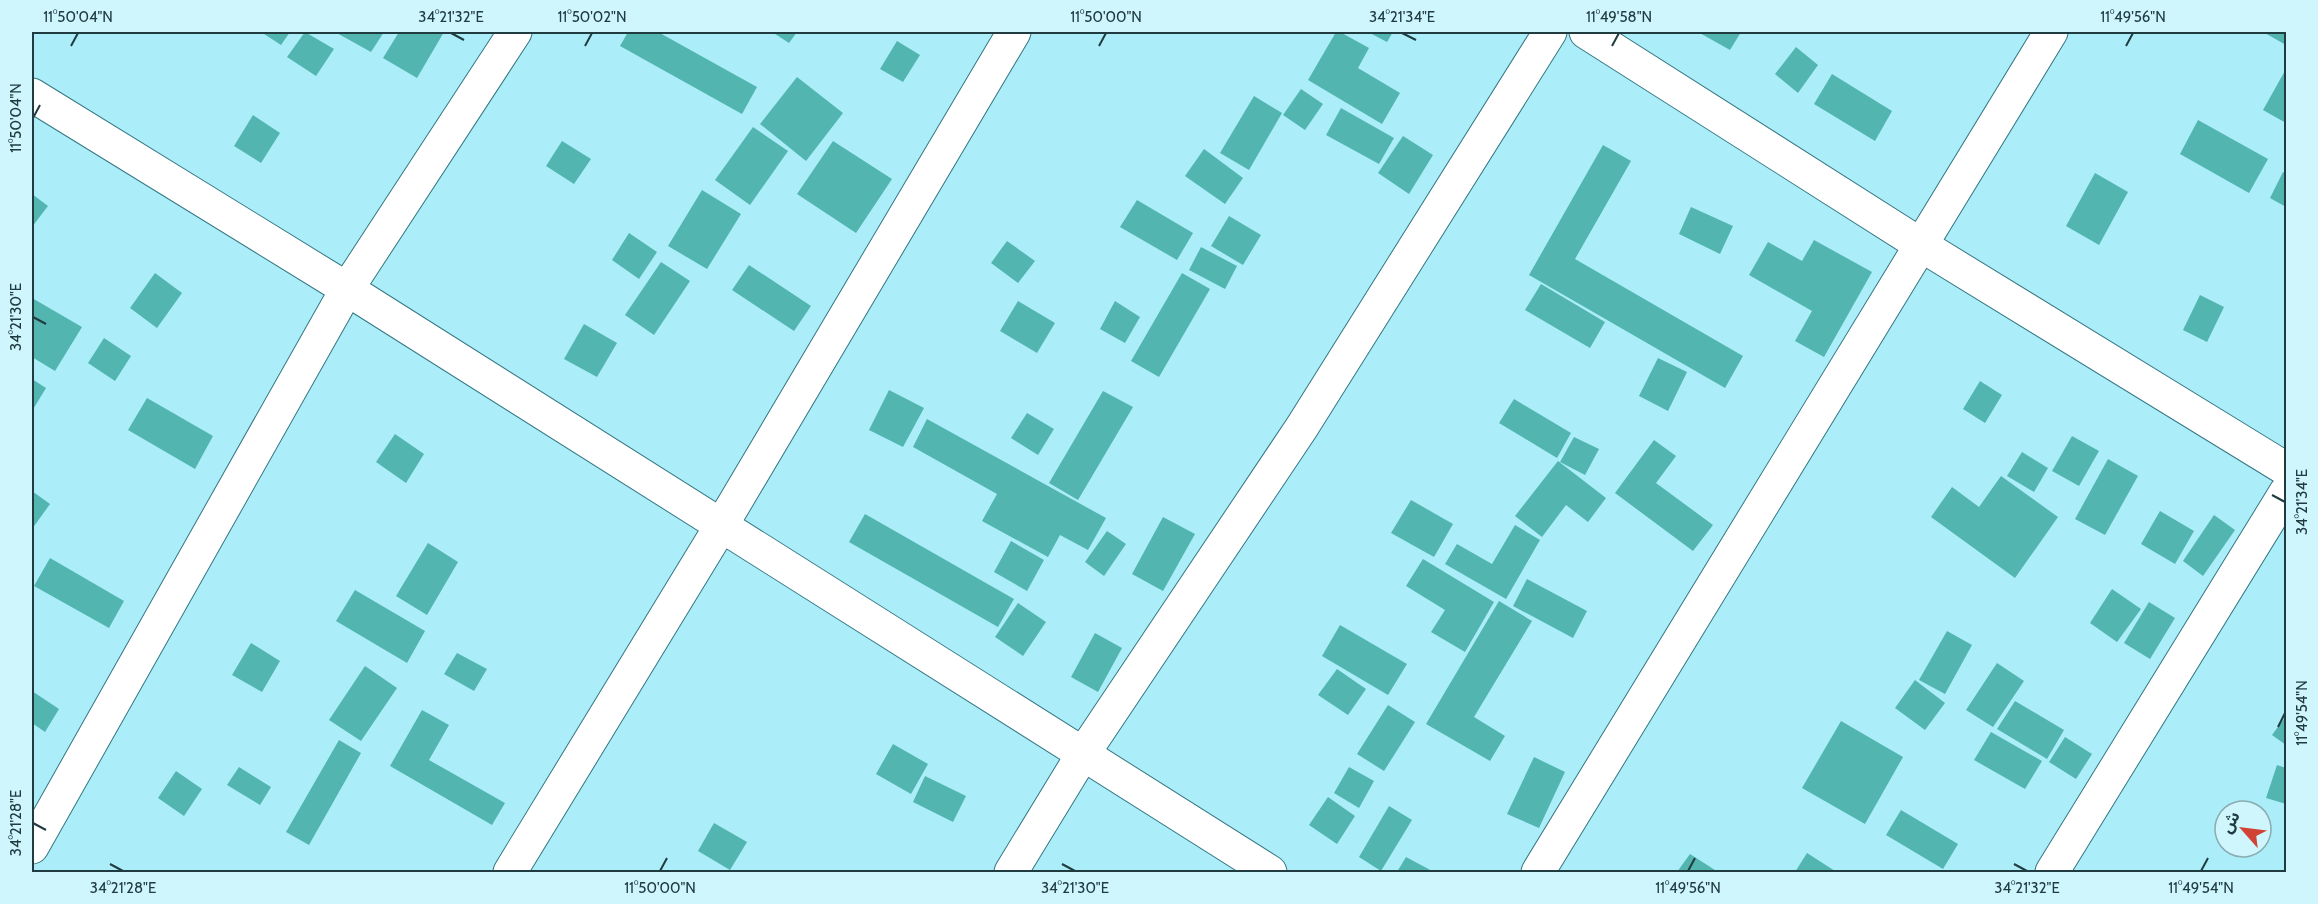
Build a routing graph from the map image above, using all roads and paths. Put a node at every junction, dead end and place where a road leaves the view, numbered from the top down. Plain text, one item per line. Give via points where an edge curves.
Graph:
1 (515, 32) edge
2 (1014, 32) edge
3 (1550, 32) edge
4 (1586, 32) edge
5 (2051, 32) edge
6 (32, 95) edge
7 (1921, 245) junction
8 (347, 289) junction
9 (2286, 469) edge
10 (2286, 492) edge
11 (721, 526) junction
12 (1083, 754) junction
13 (32, 847) edge
14 (510, 873) edge
15 (1011, 873) edge
16 (1270, 873) edge
17 (1538, 873) edge
18 (2052, 873) edge

1 - 8 street
2 - 11 street
3 - 12 street via 1302,427
4 - 7 street
5 - 7 street
6 - 8 street
7 - 9 street
7 - 17 street
8 - 11 street
8 - 13 street
10 - 18 street
11 - 12 street
11 - 14 street
12 - 15 street
12 - 16 street

